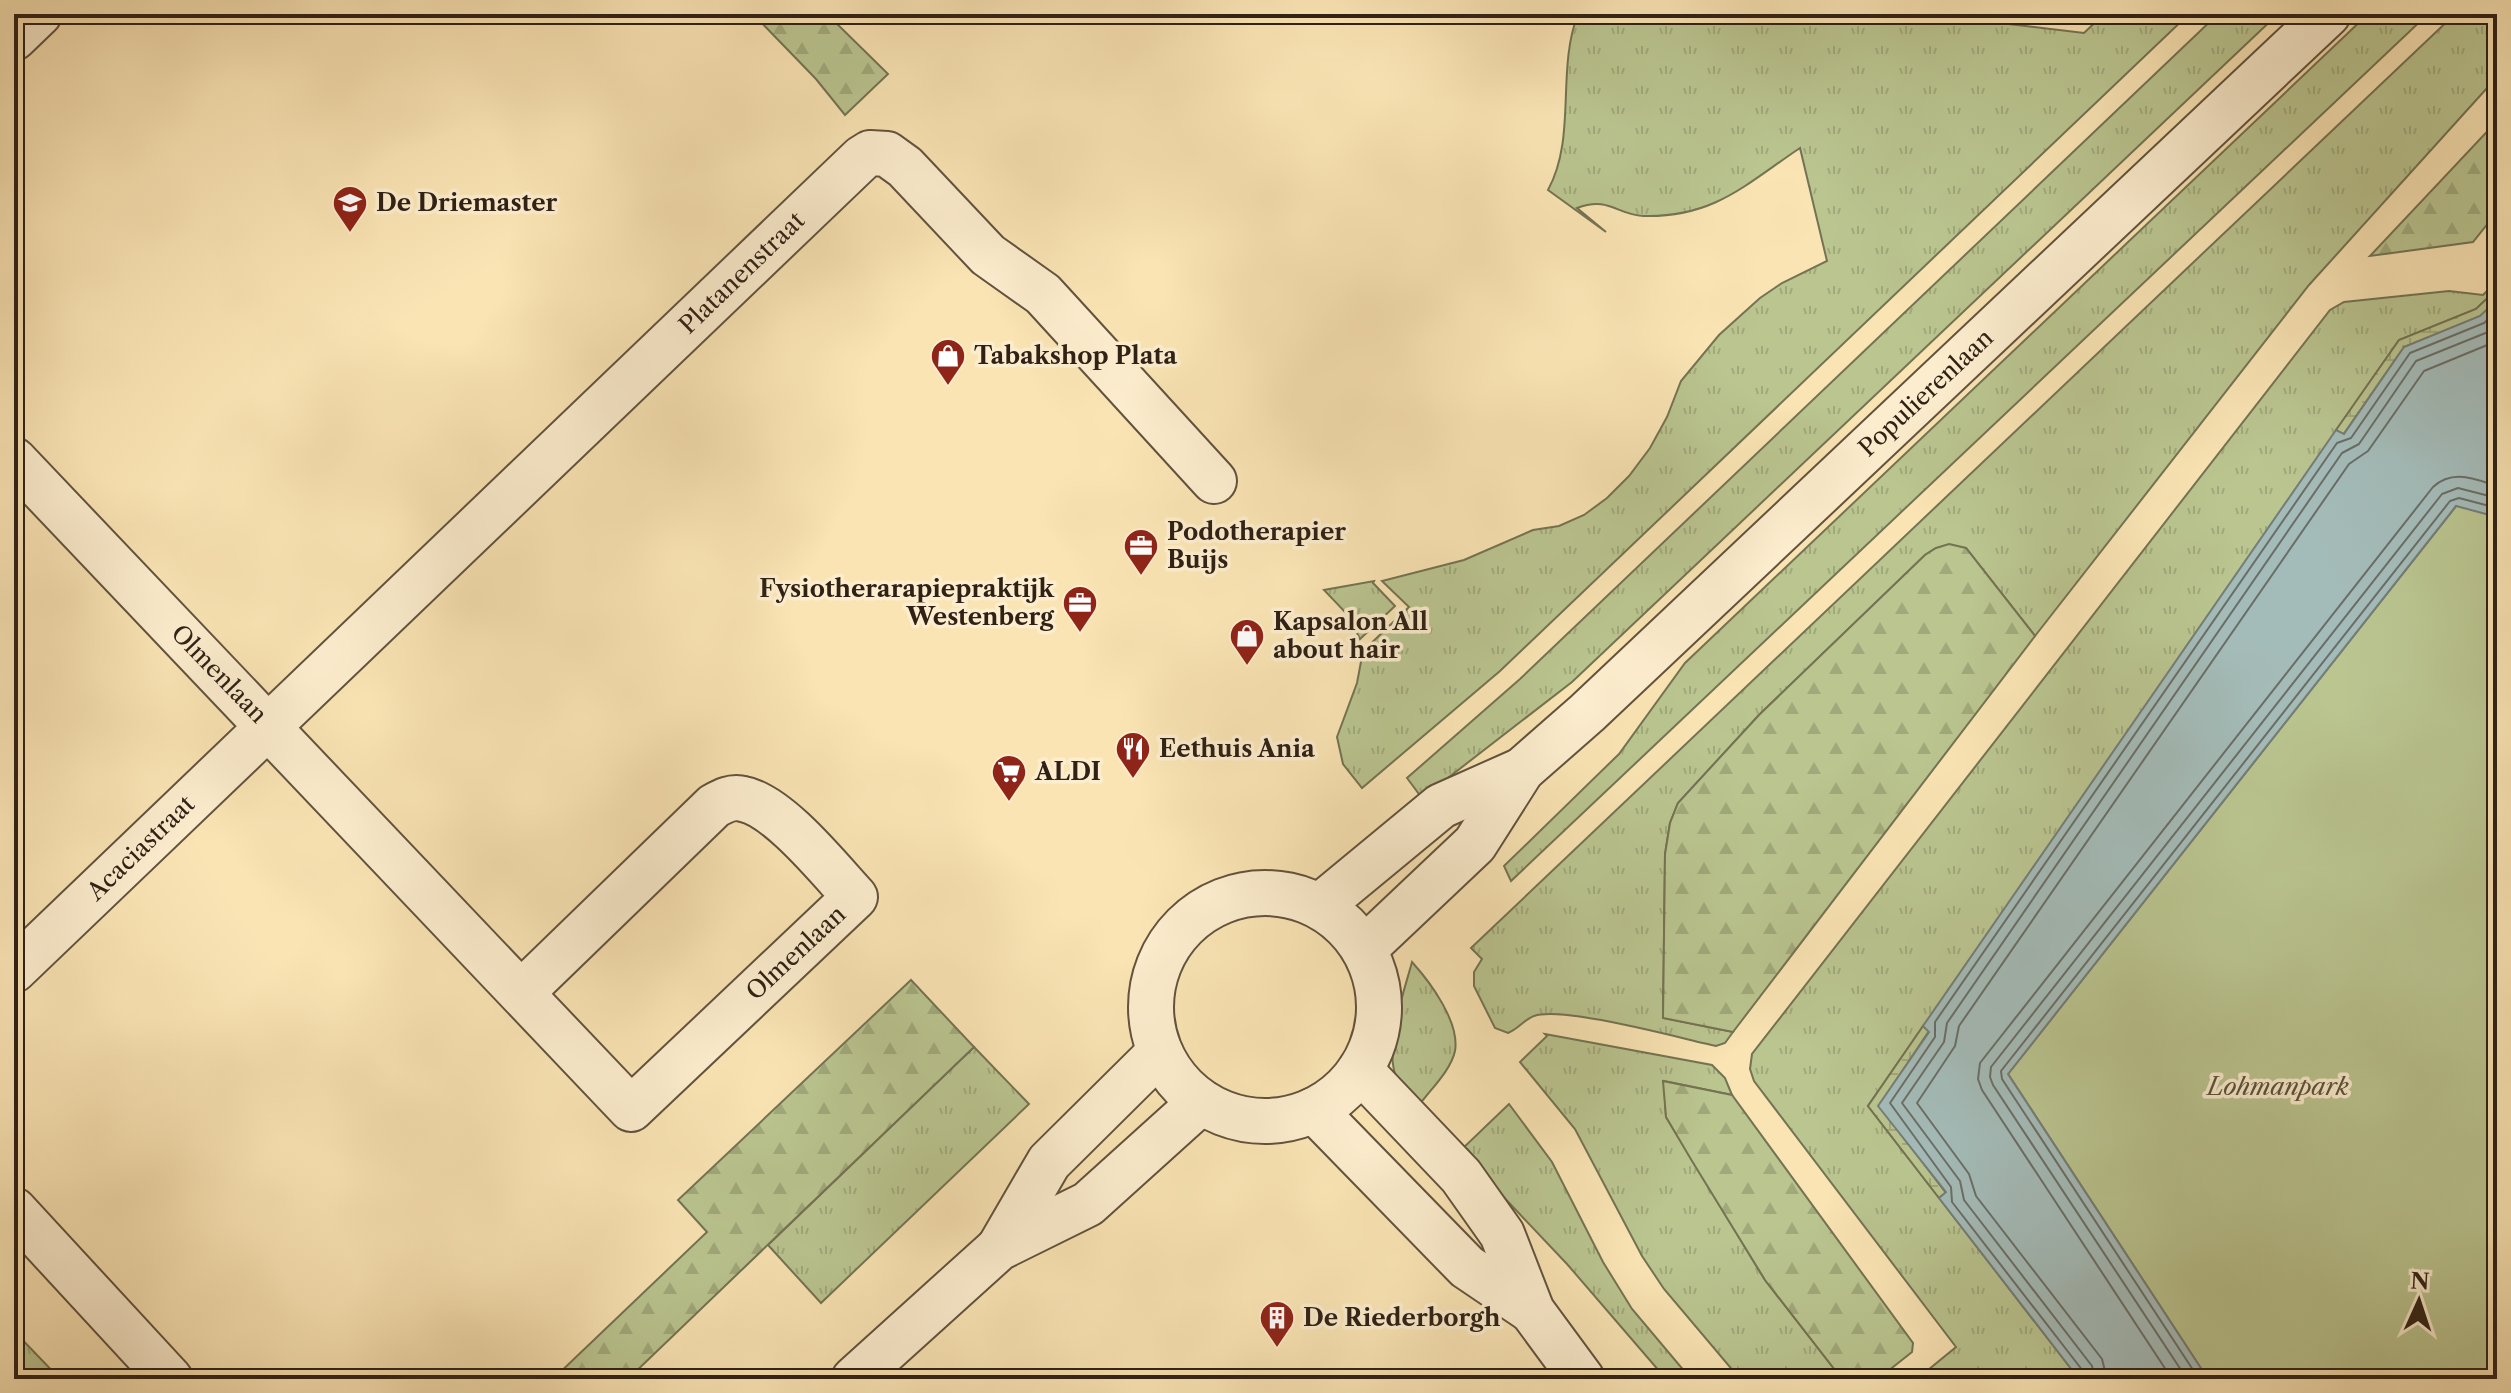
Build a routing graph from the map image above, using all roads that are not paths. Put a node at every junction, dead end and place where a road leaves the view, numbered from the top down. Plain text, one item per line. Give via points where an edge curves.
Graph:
1 (39, 14) edge
2 (2328, 14) edge
3 (14, 38) edge
4 (14, 460) edge
5 (1214, 481) dead end
6 (268, 725) junction
7 (1522, 770) junction
8 (1320, 906) junction
9 (1364, 949) junction
10 (14, 970) edge
11 (522, 992) junction
12 (1159, 1053) junction
13 (1360, 1070) junction
14 (1201, 1102) junction
15 (1314, 1110) junction
16 (14, 1210) edge
17 (999, 1248) junction
18 (1532, 1311) junction
19 (170, 1379) edge
20 (854, 1379) edge
21 (1582, 1379) edge

1 - 3 street
2 - 7 street, Populierenlaan
4 - 6 street, Olmenlaan
5 - 6 street, Platanenstraat via 1043,294 988,255 895,158 870,153
6 - 10 street, Acaciastraat
6 - 11 street, Olmenlaan
7 - 8 street, Populierenlaan via 1441,806
7 - 9 street, Populierenlaan via 1475,844
8 - 9 street via 1345,924
8 - 12 street via 1290,895 1259,893 1199,912 1176,933 1151,990 1151,1022
9 - 13 street via 1376,979 1379,1010 1374,1041
11 - 11 street, Olmenlaan via 631,1109 855,897 771,813 755,802 726,799
12 - 14 street
12 - 17 street via 1049,1162
13 - 15 street via 1348,1086
13 - 18 street via 1470,1187 1502,1234
14 - 15 street via 1228,1116 1257,1121 1286,1120
14 - 17 street via 1088,1204
15 - 18 street via 1467,1267
16 - 19 street
17 - 20 street
18 - 21 street

